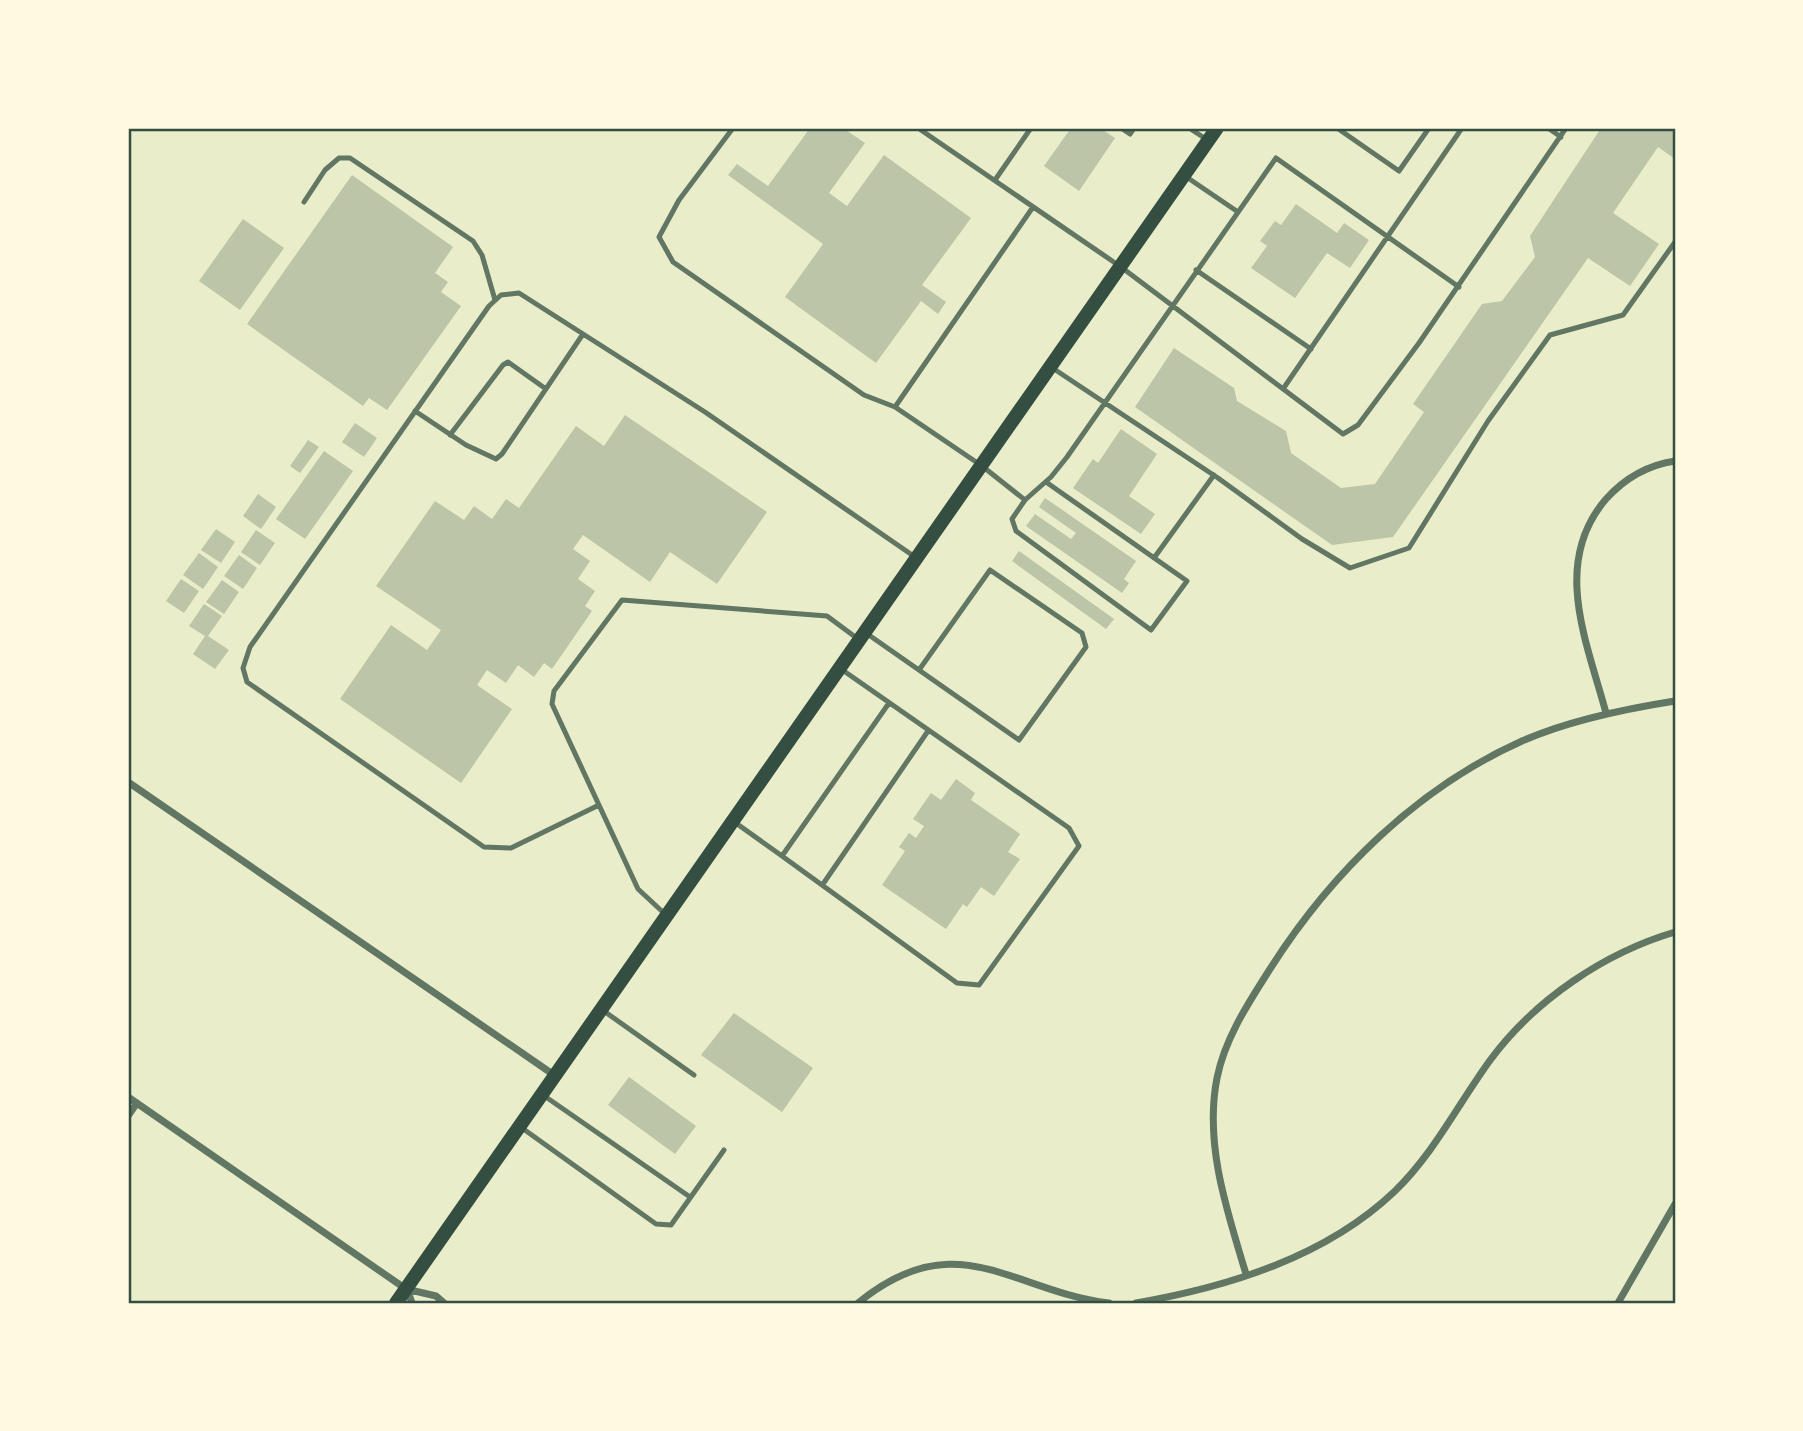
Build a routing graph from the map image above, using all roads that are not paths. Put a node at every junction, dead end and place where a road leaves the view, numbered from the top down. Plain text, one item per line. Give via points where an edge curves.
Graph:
1 (733, 128) edge
2 (918, 128) edge
3 (931, 128) edge
4 (1031, 128) edge
5 (1121, 128) edge
6 (1134, 128) edge
7 (1189, 128) edge
8 (1217, 128) edge
9 (1337, 128) edge
10 (1429, 128) edge
11 (1462, 128) edge
12 (1548, 128) edge
13 (1566, 128) edge
14 (927, 134) junction
15 (1561, 137) junction
16 (1209, 140) junction
17 (1185, 175) junction
18 (995, 180) junction
19 (304, 202) dead end
20 (1033, 207) junction
21 (1238, 212) junction
22 (1390, 237) junction
23 (1675, 242) edge
24 (1121, 267) junction
25 (1196, 270) junction
26 (1459, 287) junction
27 (495, 300) junction
28 (1171, 305) junction
29 (583, 334) junction
30 (1311, 349) junction
31 (1051, 367) junction
32 (546, 388) junction
33 (1283, 389) junction
34 (1106, 403) junction
35 (895, 407) junction
36 (415, 411) junction
37 (450, 435) junction
38 (1675, 461) edge
39 (982, 466) junction
40 (1214, 475) junction
41 (1046, 482) junction
42 (1025, 500) junction
43 (1154, 558) junction
44 (917, 559) junction
45 (863, 637) junction
46 (841, 669) junction
47 (919, 670) junction
48 (1675, 701) edge
49 (888, 703) junction
50 (1606, 713) junction
51 (928, 731) junction
52 (128, 782) edge
53 (599, 805) junction
54 (733, 821) junction
55 (782, 856) junction
56 (823, 884) junction
57 (667, 915) junction
58 (1675, 932) edge
59 (601, 1009) junction
60 (694, 1075) dead end
61 (555, 1076) junction
62 (542, 1094) junction
63 (128, 1097) edge
64 (137, 1103) junction
65 (128, 1116) edge
66 (520, 1126) junction
67 (724, 1150) dead end
68 (690, 1198) junction
69 (1675, 1204) edge
70 (1246, 1274) junction
71 (406, 1289) junction
72 (396, 1303) edge
73 (412, 1303) edge
74 (444, 1303) edge
75 (858, 1303) edge
76 (1109, 1303) edge
77 (1136, 1303) edge
78 (1618, 1303) edge

1 - 35 lane via 679,200 659,237 673,262 864,395
2 - 14 lane
3 - 14 lane
4 - 18 lane
5 - 6 lane via 1130,134
7 - 16 lane
8 - 16 main road
9 - 10 lane via 1399,171
11 - 22 lane
12 - 15 lane
13 - 15 lane
14 - 18 lane
15 - 26 lane
16 - 17 main road
17 - 21 lane
17 - 24 main road
18 - 20 lane
19 - 27 lane via 325,170 339,158 349,158 472,241 482,255
20 - 24 lane
20 - 35 lane
21 - 22 lane via 1276,158
21 - 25 lane
22 - 26 lane
22 - 30 lane
23 - 40 lane via 1623,315 1550,335 1488,421 1409,548 1350,568
24 - 28 lane
24 - 31 main road
25 - 28 lane
25 - 30 lane
26 - 33 lane via 1358,425 1343,434
27 - 29 lane via 520,293
27 - 36 lane
28 - 33 lane
28 - 34 lane
29 - 32 lane
29 - 44 lane
30 - 33 lane
31 - 34 lane
31 - 39 main road
32 - 37 lane via 496,459
32 - 37 lane via 508,362
34 - 40 lane
34 - 41 lane
35 - 39 lane
36 - 37 lane
36 - 53 lane via 250,647 243,668 247,682 484,847 511,848
38 - 50 street via 1644,469 1612,492 1588,525 1580,546 1574,589
39 - 42 lane
39 - 44 main road
40 - 43 lane
41 - 42 lane
41 - 43 lane
42 - 43 lane via 1012,519 1016,531 1151,630 1187,581
44 - 45 main road
45 - 46 main road
45 - 47 lane
45 - 53 lane via 827,616 622,600 554,691 552,704
46 - 49 lane
46 - 54 main road
47 - 47 lane via 1019,740 1086,647 1082,633 990,570
48 - 50 street
49 - 51 lane
49 - 55 lane
50 - 70 street via 1523,741 1404,816 1338,878 1272,966 1230,1041 1217,1076 1213,1117 1215,1154
51 - 56 lane
51 - 56 lane via 1069,828 1079,846 979,985 957,983
52 - 61 street
53 - 57 lane via 638,889
54 - 55 lane
54 - 57 main road
55 - 56 lane
57 - 59 main road
58 - 70 street via 1592,970 1519,1026 1435,1147 1367,1215 1301,1254
59 - 60 lane
59 - 61 main road
61 - 62 main road
62 - 66 main road
62 - 68 lane
63 - 64 street
64 - 65 street
64 - 71 street
66 - 68 lane via 656,1224 671,1225
66 - 71 main road
67 - 68 lane
69 - 78 street
70 - 77 street
71 - 72 main road
71 - 73 street
71 - 74 street via 436,1296
75 - 76 street via 905,1275 967,1264

